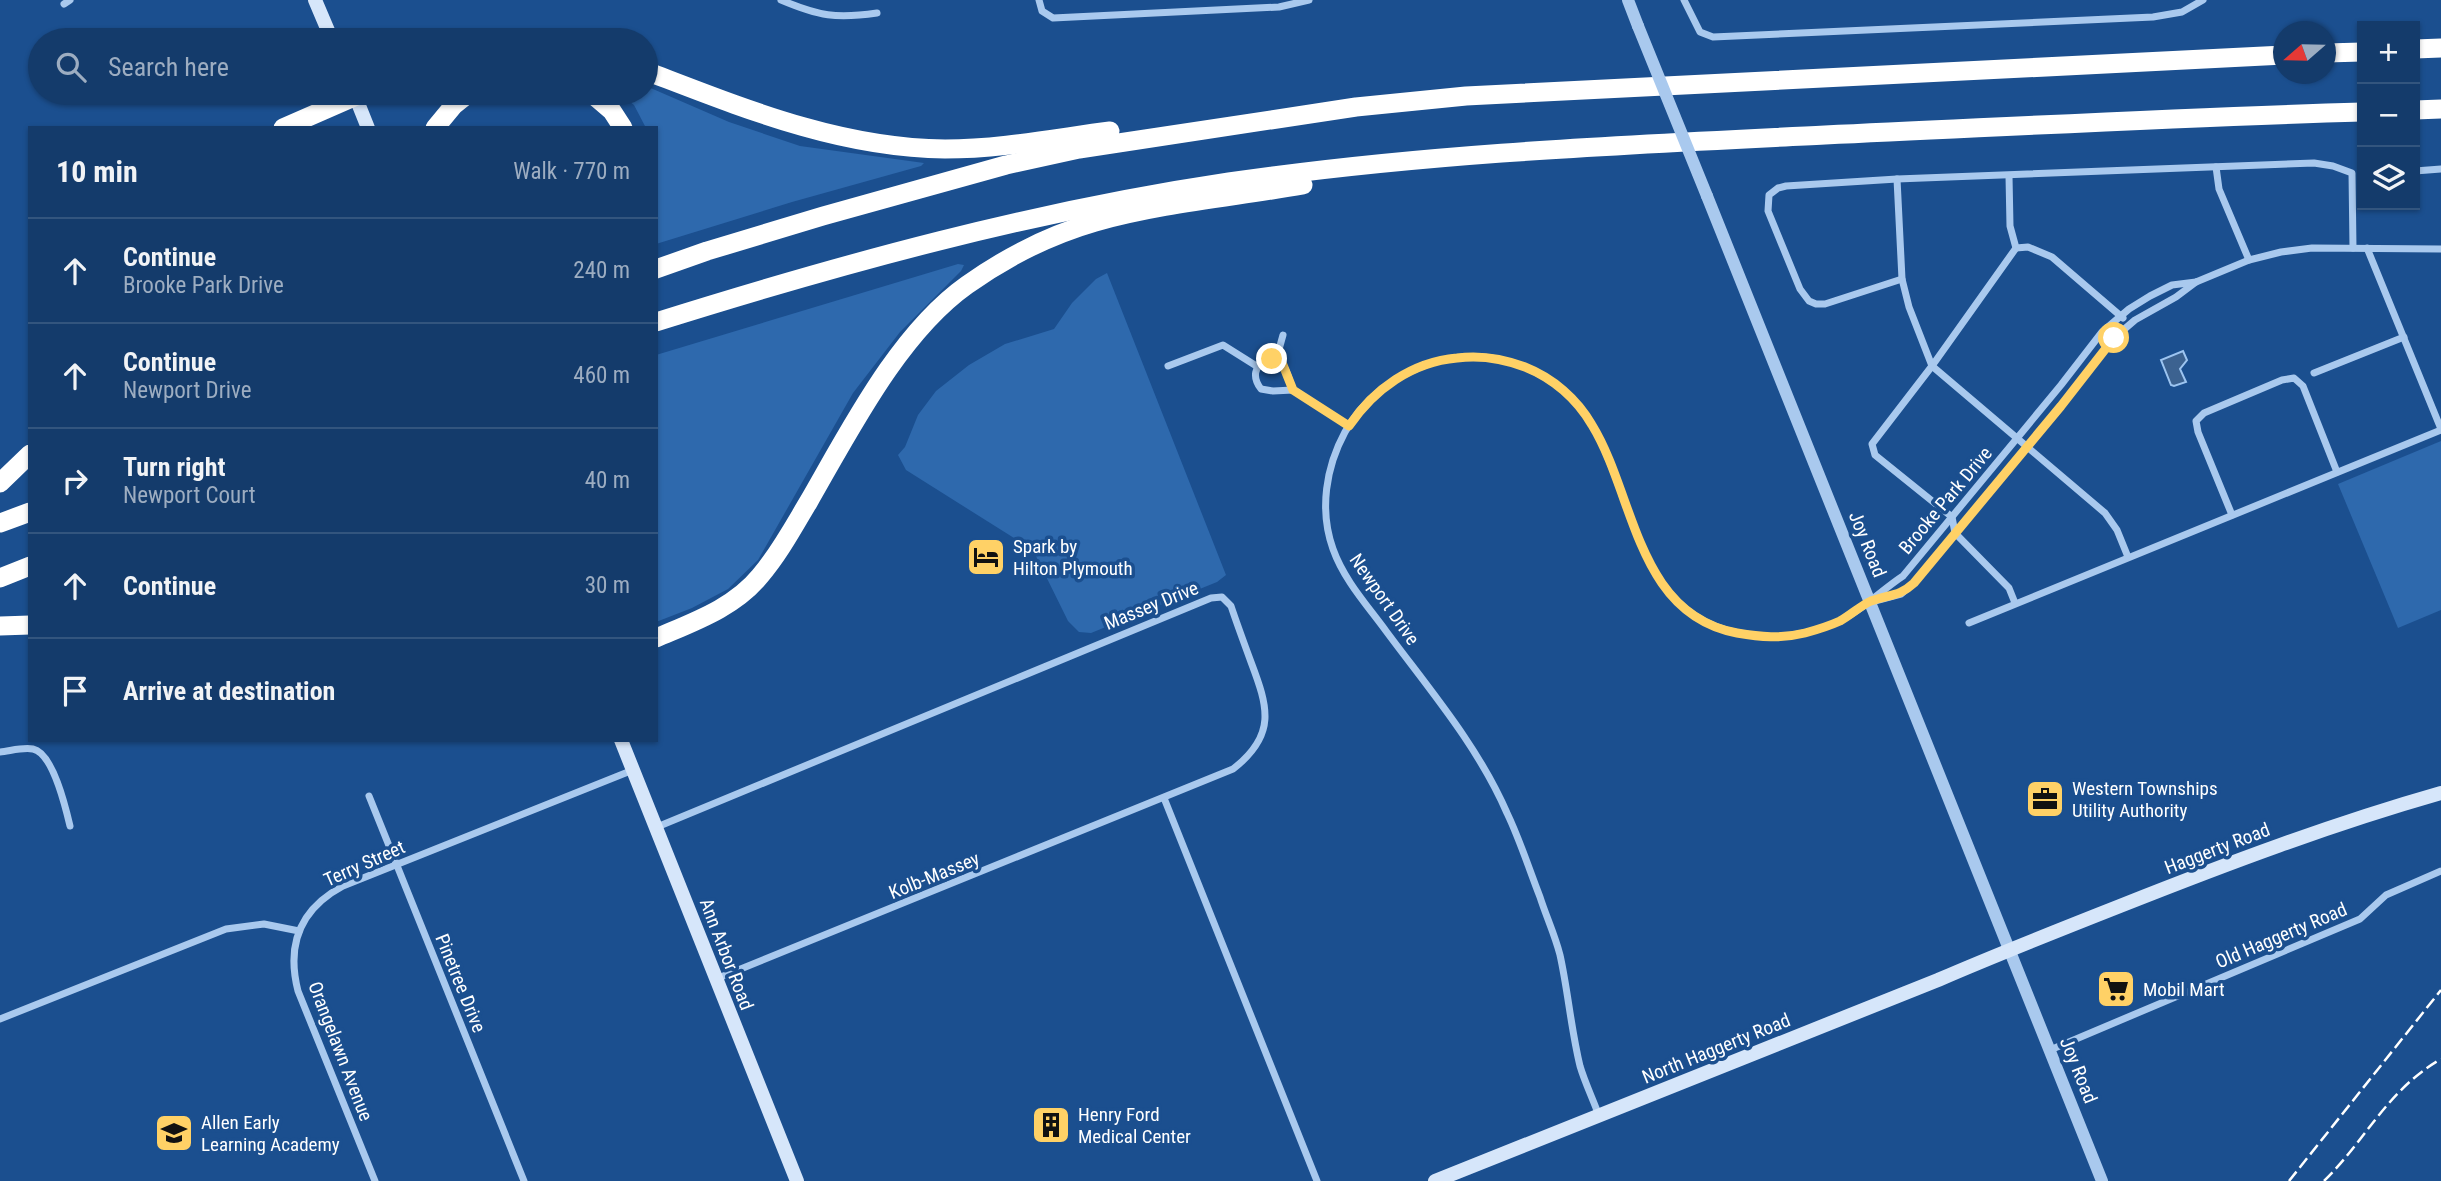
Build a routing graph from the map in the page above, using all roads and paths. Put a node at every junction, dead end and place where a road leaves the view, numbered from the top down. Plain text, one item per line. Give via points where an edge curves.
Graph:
1 (316, 0) edge
2 (781, 0) edge
3 (1039, 0) edge
4 (1194, 0) edge
5 (1309, 0) edge
6 (1628, 0) edge
7 (1684, 0) edge
8 (2203, 0) edge
9 (1198, 10) junction
10 (877, 13) dead end
11 (327, 28) edge
12 (2441, 48) edge
13 (2420, 49) edge
14 (2357, 51) edge
15 (2336, 52) edge
16 (2273, 56) edge
17 (658, 75) edge
18 (333, 105) edge
19 (361, 105) edge
20 (454, 105) edge
21 (605, 105) edge
22 (2441, 109) edge
23 (2420, 110) edge
24 (2357, 112) edge
25 (1237, 124) junction
26 (287, 126) edge
27 (367, 126) edge
28 (437, 126) edge
29 (622, 126) edge
30 (1422, 158) junction
31 (2216, 167) junction
32 (2441, 169) edge
33 (2420, 171) edge
34 (2352, 173) junction
35 (2357, 173) edge
36 (2009, 176) junction
37 (1896, 179) junction
38 (2016, 248) junction
39 (2353, 248) junction
40 (2367, 248) junction
41 (2441, 249) edge
42 (2249, 260) junction
43 (658, 268) edge
44 (1902, 279) junction
45 (2196, 282) junction
46 (2120, 315) junction
47 (658, 320) edge
48 (2129, 325) junction
49 (1283, 335) dead end
50 (2404, 337) junction
51 (2092, 343) junction
52 (2102, 352) junction
53 (1276, 360) junction
54 (1168, 366) dead end
55 (1931, 366) junction
56 (1258, 367) junction
57 (2314, 373) dead end
58 (1293, 390) junction
59 (1349, 426) junction
60 (2441, 430) edge
61 (2016, 439) junction
62 (2027, 448) junction
63 (28, 456) edge
64 (2337, 472) junction
65 (0, 483) edge
66 (28, 513) edge
67 (2232, 515) junction
68 (1952, 517) junction
69 (0, 523) edge
70 (1955, 533) junction
71 (2128, 557) junction
72 (28, 567) edge
73 (0, 578) edge
74 (1870, 602) junction
75 (2015, 603) junction
76 (1969, 622) dead end
77 (28, 625) edge
78 (0, 626) edge
79 (658, 637) edge
80 (622, 742) edge
81 (0, 752) edge
82 (634, 770) junction
83 (2441, 793) edge
84 (369, 796) dead end
85 (1164, 799) junction
86 (70, 826) dead end
87 (657, 827) junction
88 (396, 865) junction
89 (2441, 871) edge
90 (299, 931) junction
91 (2010, 949) junction
92 (716, 979) junction
93 (0, 1019) edge
94 (2050, 1050) junction
95 (1599, 1115) junction
96 (375, 1181) edge
97 (524, 1181) edge
98 (797, 1181) edge
99 (1317, 1181) edge
100 (1435, 1181) edge
101 (2102, 1181) edge

1 - 11 main road
2 - 10 street via 825,16
3 - 9 street via 1045,15 1053,18
4 - 9 street
5 - 9 street via 1279,7
6 - 74 street, Joy Road, bridge
7 - 8 street via 1700,32 1713,37 2154,17 2182,12
12 - 13 highway
14 - 15 highway
16 - 25 highway via 1466,96
17 - 25 highway via 798,126 901,146 969,148 1197,121
18 - 26 highway
19 - 27 main road
20 - 28 highway
21 - 29 highway
22 - 23 highway
24 - 30 highway via 2142,119
25 - 43 highway via 1006,165
30 - 47 highway via 1227,182 1008,223 803,276
30 - 79 highway via 1349,178 1094,223 1034,246 966,286 904,349 759,577 714,612
31 - 34 street via 2314,163
31 - 36 street
31 - 42 street via 2219,189
32 - 33 street
34 - 35 street
34 - 39 street
36 - 37 street
36 - 38 street via 2010,226
37 - 44 street
37 - 44 street via 1778,188 1767,202 1800,289 1809,301 1825,304
38 - 46 street via 2028,247 2052,257
38 - 55 street
39 - 40 street, Brooke Park Drive
39 - 42 street, Brooke Park Drive via 2281,251
40 - 41 street, Brooke Park Drive
40 - 50 street
42 - 45 street, Brooke Park Drive
44 - 55 street
45 - 46 street, Brooke Park Drive via 2172,285
45 - 48 street, Brooke Park Drive
46 - 48 street
46 - 51 street, Brooke Park Drive
48 - 52 street, Brooke Park Drive
49 - 53 street
50 - 57 street
50 - 60 street
51 - 52 street
51 - 61 street, Brooke Park Drive
52 - 62 street, Brooke Park Drive
53 - 56 street
53 - 58 street via 1283,365
54 - 56 street via 1223,345
55 - 61 street
55 - 68 street via 1874,439 1872,450
56 - 58 street via 1256,380 1261,388
58 - 59 street
59 - 74 street, Newport Drive via 1382,388 1433,362 1480,357 1519,365 1555,384 1586,415 1645,556 1668,592 1697,617 1731,632 1784,637 1840,621
59 - 95 street, Newport Drive via 1327,485 1332,548 1350,583 1476,754 1506,810 1557,946 1580,1066
60 - 64 street
61 - 62 street
61 - 68 street, Brooke Park Drive
62 - 70 street, Brooke Park Drive
62 - 71 street via 2105,513
63 - 65 highway
64 - 67 street
64 - 67 street via 2301,383 2289,378 2271,385 2203,413 2196,421
66 - 69 highway
67 - 71 street
68 - 70 street
68 - 74 street, Brooke Park Drive via 1903,576
70 - 74 street, Brooke Park Drive via 1905,592
70 - 75 street via 2009,588
71 - 75 street
72 - 73 highway
74 - 91 street, Joy Road
75 - 76 street
77 - 78 highway
80 - 82 main road, Ann Arbor Road
81 - 86 street via 30,748 42,755 61,790
82 - 87 main road, Ann Arbor Road
82 - 88 street, Terry Street
83 - 91 main road, Haggerty Road via 2270,848
84 - 88 street, Pinetree Drive
85 - 87 street, Massey Drive via 1233,769 1251,753 1263,731 1264,695 1231,606 1222,597
85 - 92 street, Kolb-Massey
85 - 99 street
87 - 92 main road, Ann Arbor Road
88 - 90 street, Terry Street via 330,893 311,910
88 - 97 street, Pinetree Drive
89 - 94 street, Old Haggerty Road via 2386,894 2360,919
90 - 93 street via 264,924 226,929
90 - 96 street, Orangelawn Avenue via 293,959 298,990
91 - 94 street, Joy Road
91 - 95 main road, North Haggerty Road
92 - 98 main road, Ann Arbor Road
94 - 101 street, Joy Road
95 - 100 main road, North Haggerty Road

